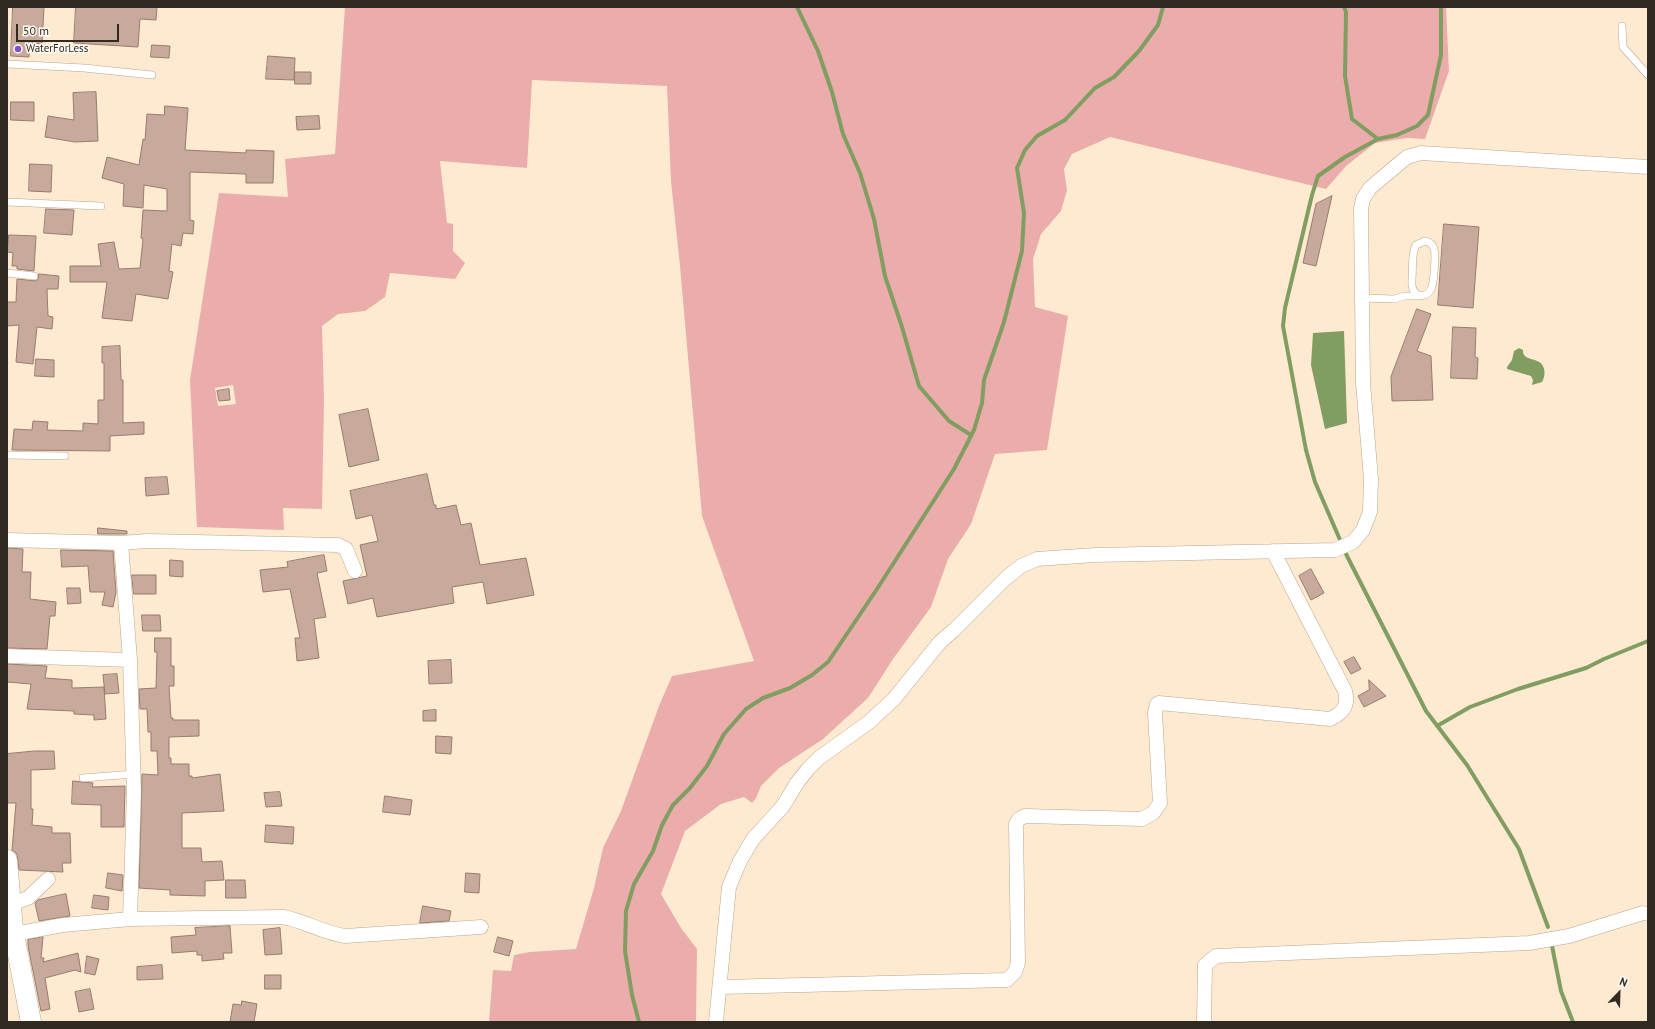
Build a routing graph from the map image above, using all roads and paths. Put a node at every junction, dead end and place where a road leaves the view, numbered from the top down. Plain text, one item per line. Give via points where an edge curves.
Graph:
1 (1622, 26) dead end
2 (7, 64) edge
3 (152, 75) dead end
4 (1648, 75) edge
5 (1648, 167) edge
6 (7, 202) edge
7 (101, 206) dead end
8 (7, 274) edge
9 (34, 276) dead end
10 (1412, 284) junction
11 (1406, 296) junction
12 (1422, 296) junction
13 (1362, 298) junction
14 (7, 454) edge
15 (65, 456) dead end
16 (7, 540) edge
17 (121, 542) junction
18 (1273, 551) junction
19 (355, 571) dead end
20 (7, 656) edge
21 (130, 660) junction
22 (134, 774) junction
23 (83, 778) dead end
24 (7, 866) edge
25 (48, 879) dead end
26 (11, 904) junction
27 (1648, 914) edge
28 (130, 919) junction
29 (481, 927) dead end
30 (11, 931) edge
31 (721, 987) junction
32 (31, 1022) edge
33 (716, 1022) edge
34 (1204, 1022) edge

1 - 4 lane via 1623,48
2 - 3 lane via 90,68
5 - 13 street via 1438,153 1421,153 1407,157 1370,188 1360,209
6 - 7 lane
8 - 9 lane
10 - 11 lane
10 - 12 lane via 1413,291
10 - 12 lane via 1414,248 1419,243 1428,242 1434,251 1432,288
11 - 12 lane
11 - 13 lane via 1394,299
13 - 18 street via 1363,383 1371,479 1370,512 1363,530 1353,542 1335,550
14 - 15 lane
16 - 17 street
17 - 19 street via 338,545 346,549
17 - 21 street
18 - 31 street via 1051,558 1037,559 1021,566 940,642 894,699 869,722 808,769 782,806 753,839 729,887
18 - 31 street via 1345,691 1345,709 1330,719 1157,704 1155,713 1160,803 1153,813 1142,819 1025,816 1016,824 1018,962 1015,972 1007,980
20 - 21 street
21 - 22 street
22 - 23 lane
22 - 28 street
24 - 26 street
25 - 26 street via 28,898
26 - 30 street
27 - 34 street via 1643,913 1569,936 1530,943 1216,956 1205,965
28 - 29 street via 284,917 327,933 345,936
28 - 30 street
30 - 32 street
31 - 33 street

